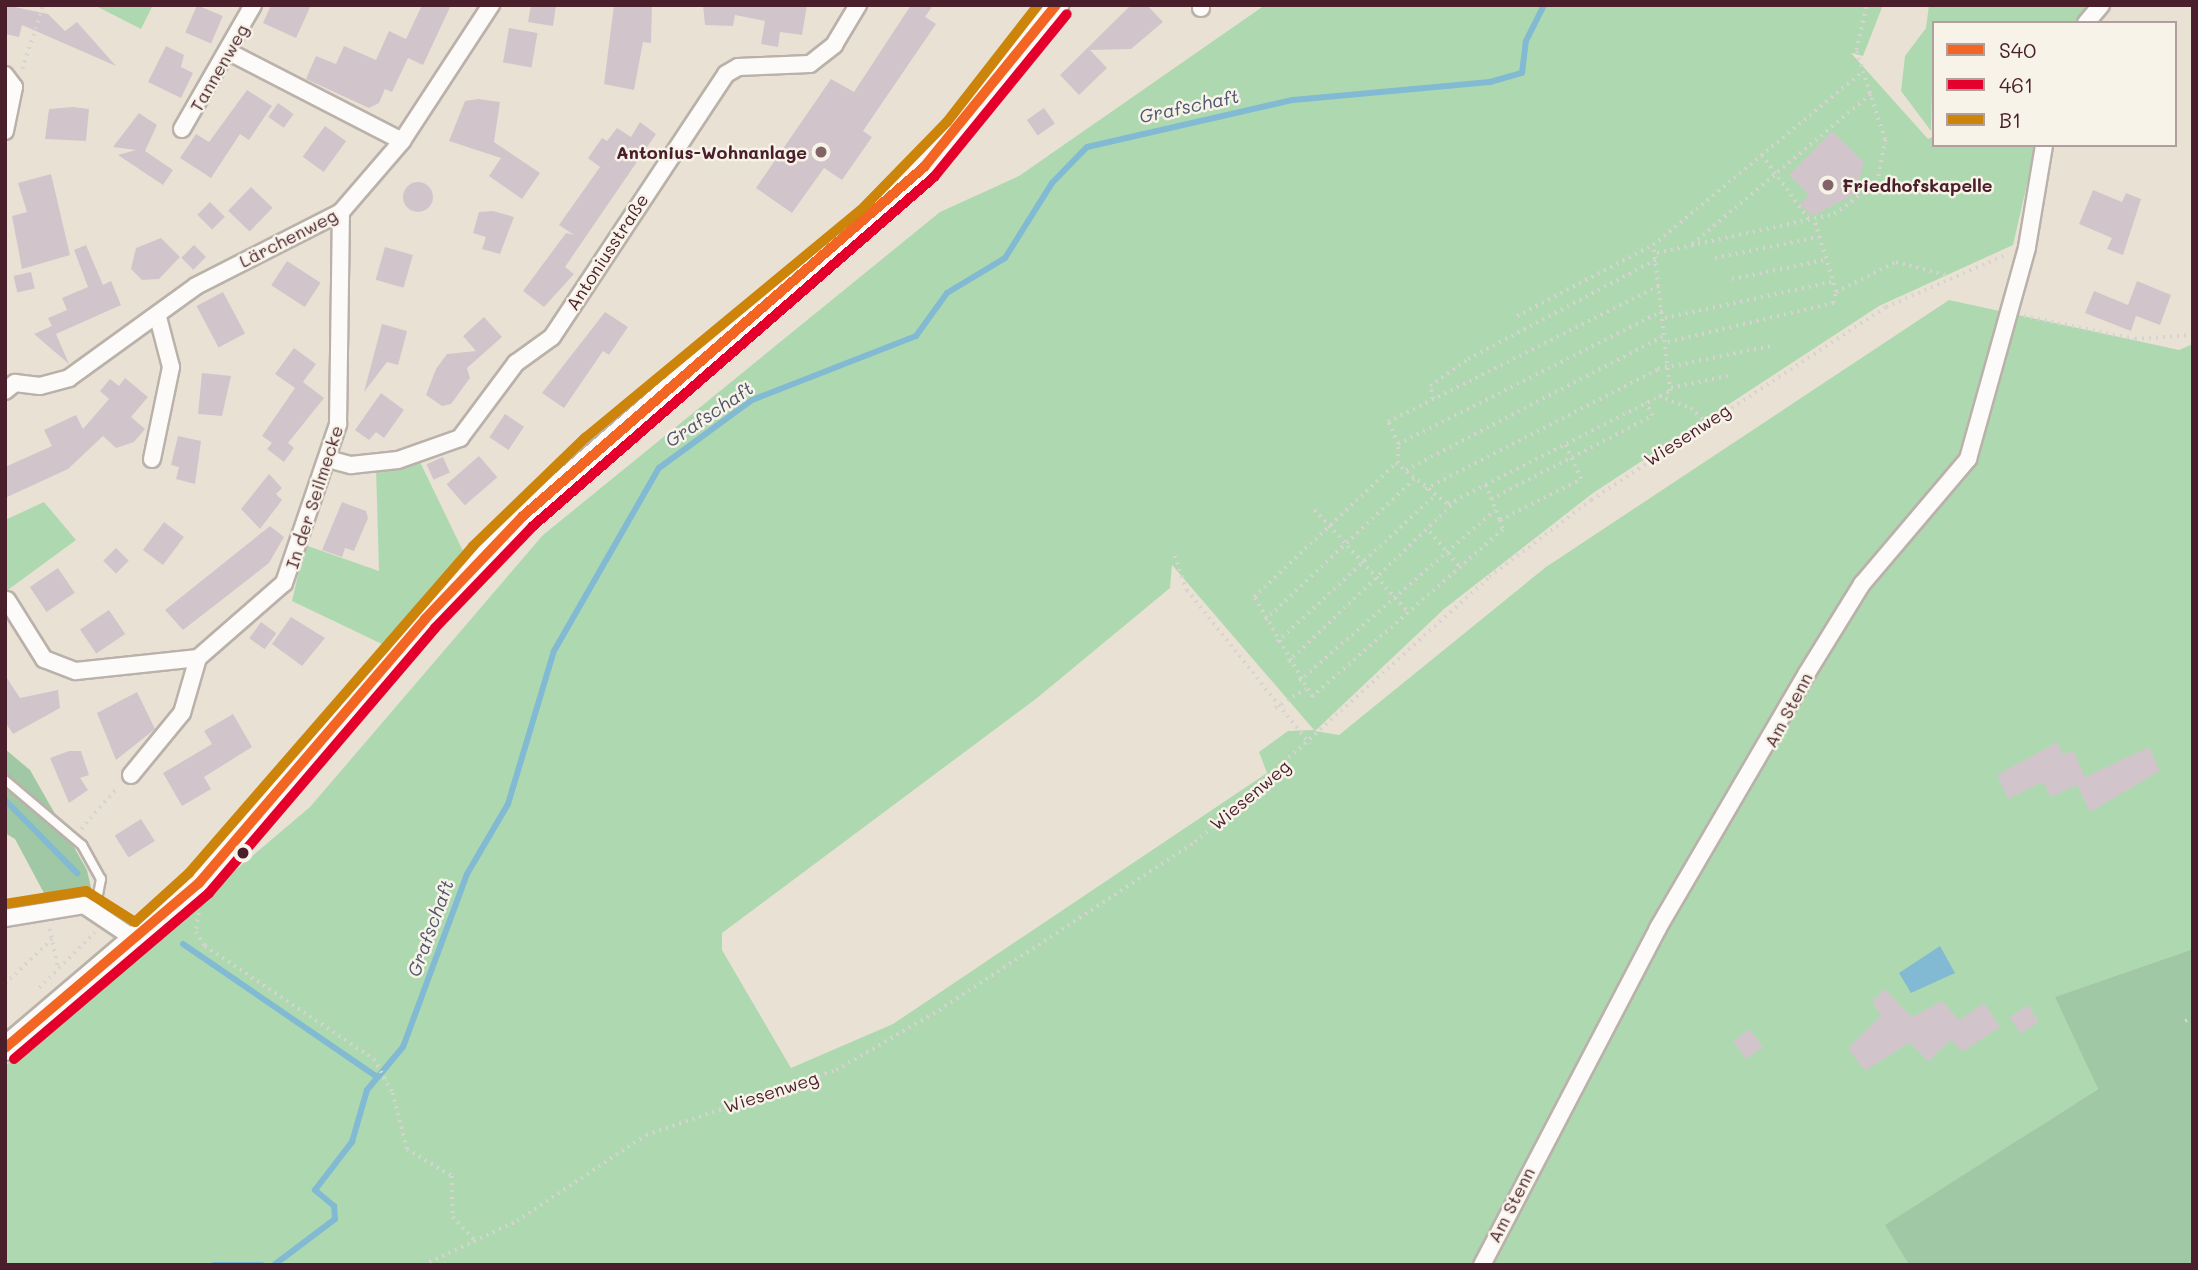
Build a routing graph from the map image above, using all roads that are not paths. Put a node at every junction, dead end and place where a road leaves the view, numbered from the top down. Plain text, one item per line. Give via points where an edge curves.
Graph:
1 (254, 5) edge
2 (491, 5) edge
3 (858, 5) edge
4 (1056, 5) edge
5 (2101, 5) edge
6 (2088, 21) edge
7 (231, 53) junction
8 (9, 78) edge
9 (182, 129) dead end
10 (5, 131) edge
11 (402, 141) junction
12 (2044, 147) edge
13 (341, 212) junction
14 (158, 317) junction
15 (8, 382) edge
16 (328, 459) junction
17 (152, 460) dead end
18 (7, 600) edge
19 (198, 658) junction
20 (131, 775) road end
21 (5, 780) edge
22 (95, 909) junction
23 (5, 918) edge
24 (136, 940) junction
25 (5, 1048) edge
26 (1482, 1265) edge

1 - 7 street, Tannenweg
2 - 11 street, Lärchenweg
3 - 16 street, Antoniusstraße via 834,45 810,64 738,67 726,74 552,337 516,363 460,438 398,460 351,465
4 - 24 street via 958,131 873,217 594,449 484,556 199,883
5 - 6 street
7 - 9 street, Tannenweg
7 - 11 street
8 - 10 street
11 - 13 street, Lärchenweg
12 - 26 street, Am Stenn via 2027,247 1983,418 1964,466 1862,584 1807,673 1658,928
13 - 14 street, Lärchenweg via 196,286
13 - 16 street, In der Seilmecke via 340,410
14 - 15 street, Lärchenweg via 69,378 40,386
14 - 17 street via 170,387
16 - 19 street, In der Seilmecke via 288,577
18 - 19 street via 35,649 59,668
19 - 20 street via 182,713
21 - 22 lane via 75,835 102,879
22 - 23 street via 69,904
22 - 24 street
24 - 25 street

